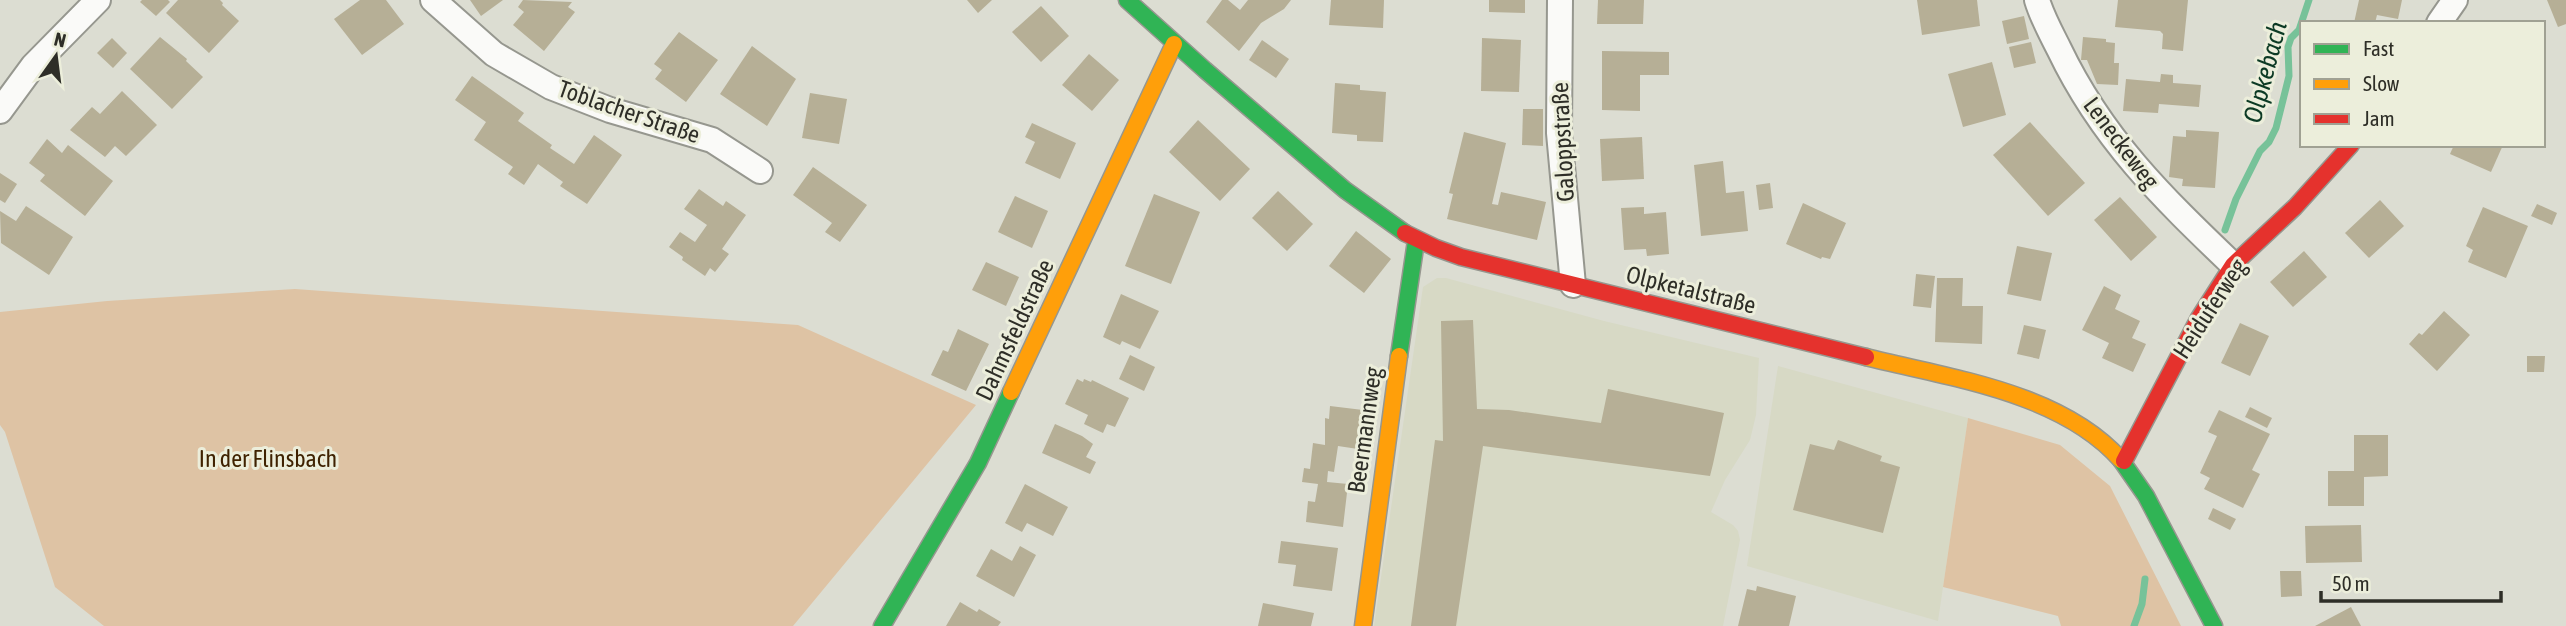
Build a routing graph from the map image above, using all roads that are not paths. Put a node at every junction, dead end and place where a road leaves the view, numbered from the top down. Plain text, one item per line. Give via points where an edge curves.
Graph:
1 (98, 0) edge
2 (433, 0) edge
3 (1127, 0) edge
4 (1560, 0) edge
5 (2037, 0) edge
6 (2455, 0) edge
7 (2440, 21) edge
8 (1174, 44) junction
9 (0, 111) edge
10 (2349, 147) edge
11 (760, 171) dead end
12 (1416, 241) junction
13 (2233, 265) junction
14 (1573, 285) junction
15 (2124, 461) junction
16 (882, 626) edge
17 (1363, 626) edge
18 (2214, 626) edge

1 - 9 street via 33,66
2 - 11 street, Toblacher Straße via 494,54 551,87 712,140
3 - 8 street, Olpketalstraße
4 - 14 street, Galoppstraße via 1559,133
5 - 13 street, Leneckeweg via 2068,69 2106,130 2158,193
6 - 7 street
8 - 12 street, Olpketalstraße via 1354,197
8 - 16 street, Dahmsfeldstraße via 978,463
10 - 13 street, Heiduferweg
12 - 14 street, Olpketalstraße
12 - 17 street, Beermannweg
13 - 15 street, Heiduferweg via 2199,318
14 - 15 street, Olpketalstraße via 2001,391 2057,412 2100,439
15 - 18 street, Olpketalstraße

